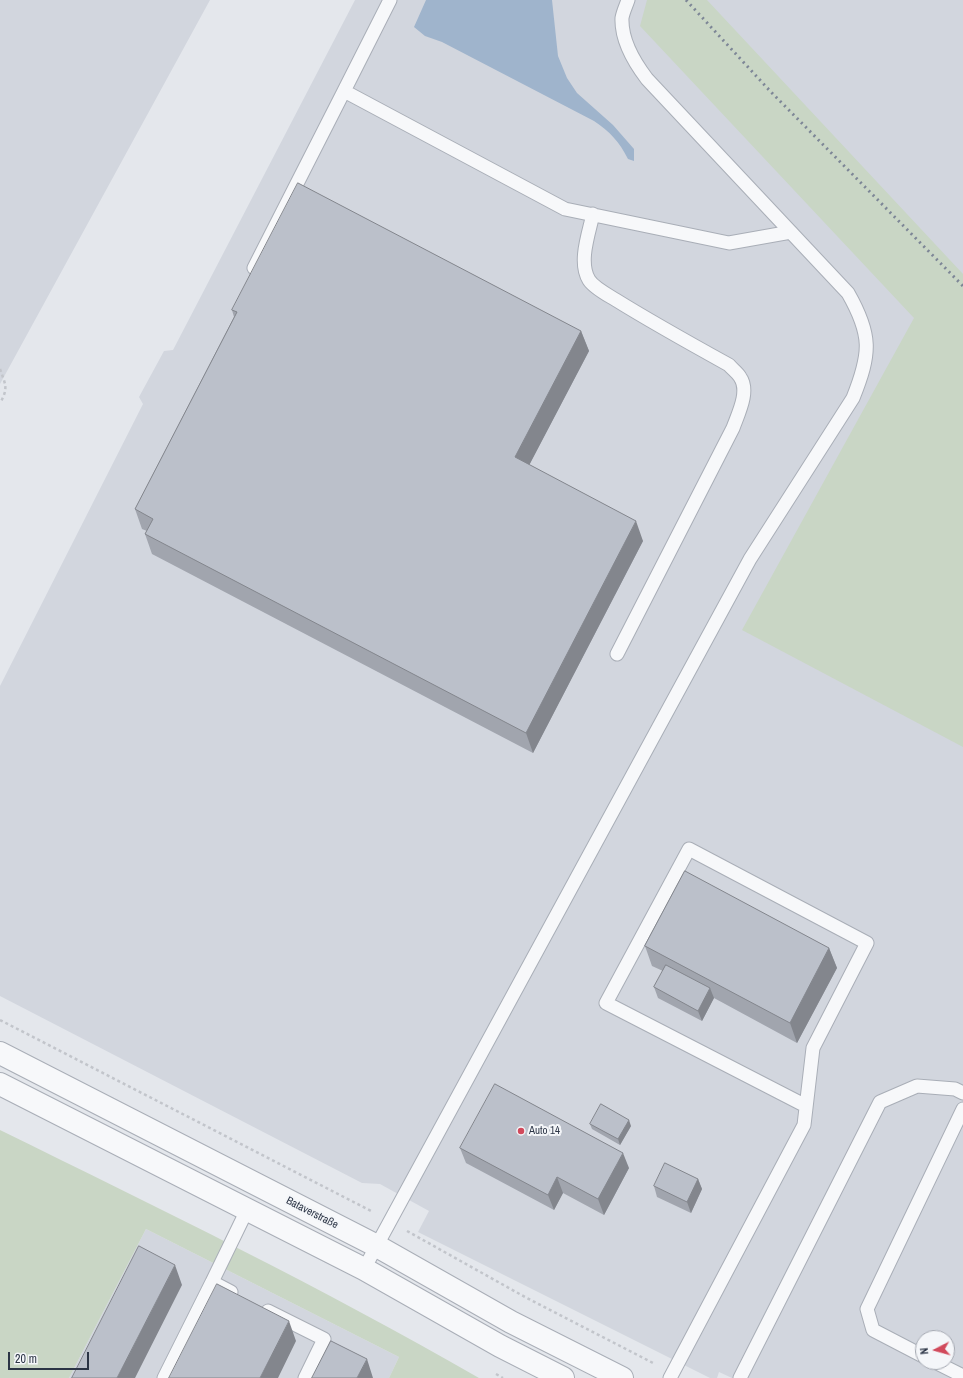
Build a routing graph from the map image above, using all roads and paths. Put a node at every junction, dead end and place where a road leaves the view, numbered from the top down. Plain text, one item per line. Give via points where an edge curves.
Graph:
1 (390, 0) edge
2 (628, 0) edge
3 (344, 91) junction
4 (593, 214) junction
5 (791, 232) junction
6 (249, 278) edge
7 (0, 369) edge
8 (0, 403) edge
9 (617, 654) dead end
10 (0, 1020) edge
11 (0, 1053) edge
12 (0, 1084) edge
13 (963, 1093) edge
14 (806, 1106) junction
15 (963, 1109) edge
16 (247, 1210) junction
17 (390, 1221) junction
18 (376, 1245) junction
19 (364, 1269) junction
20 (212, 1282) junction
21 (240, 1296) edge
22 (254, 1304) edge
23 (915, 1352) edge
24 (951, 1370) edge
25 (671, 1376) edge
26 (963, 1376) edge
27 (164, 1378) edge
28 (304, 1378) edge
29 (563, 1378) edge
30 (622, 1378) edge
31 (740, 1378) edge

1 - 3 lane
2 - 5 lane via 622,18 624,39 634,62
3 - 4 lane via 565,209
3 - 6 lane
4 - 5 lane via 729,243
4 - 9 lane via 586,250 585,267 589,280 631,310 729,365 741,378 743,388 743,401 734,428
5 - 17 lane via 848,293 861,317 867,343 864,371 853,398 750,558
7 - 8 path via 6,384
10 - 17 path
11 - 18 street, Bataverstraße
12 - 16 street
13 - 31 lane via 955,1089 917,1086 880,1102
14 - 14 lane via 812,1048 867,943 689,849 606,1002
14 - 25 lane via 804,1125
15 - 23 lane via 867,1309 873,1330
16 - 19 street
16 - 20 lane
17 - 18 lane
17 - 25 path
18 - 19 lane
18 - 30 street, Bataverstraße via 511,1322
19 - 29 street via 500,1346
20 - 21 lane
20 - 27 lane
22 - 28 lane via 324,1338
24 - 26 lane

